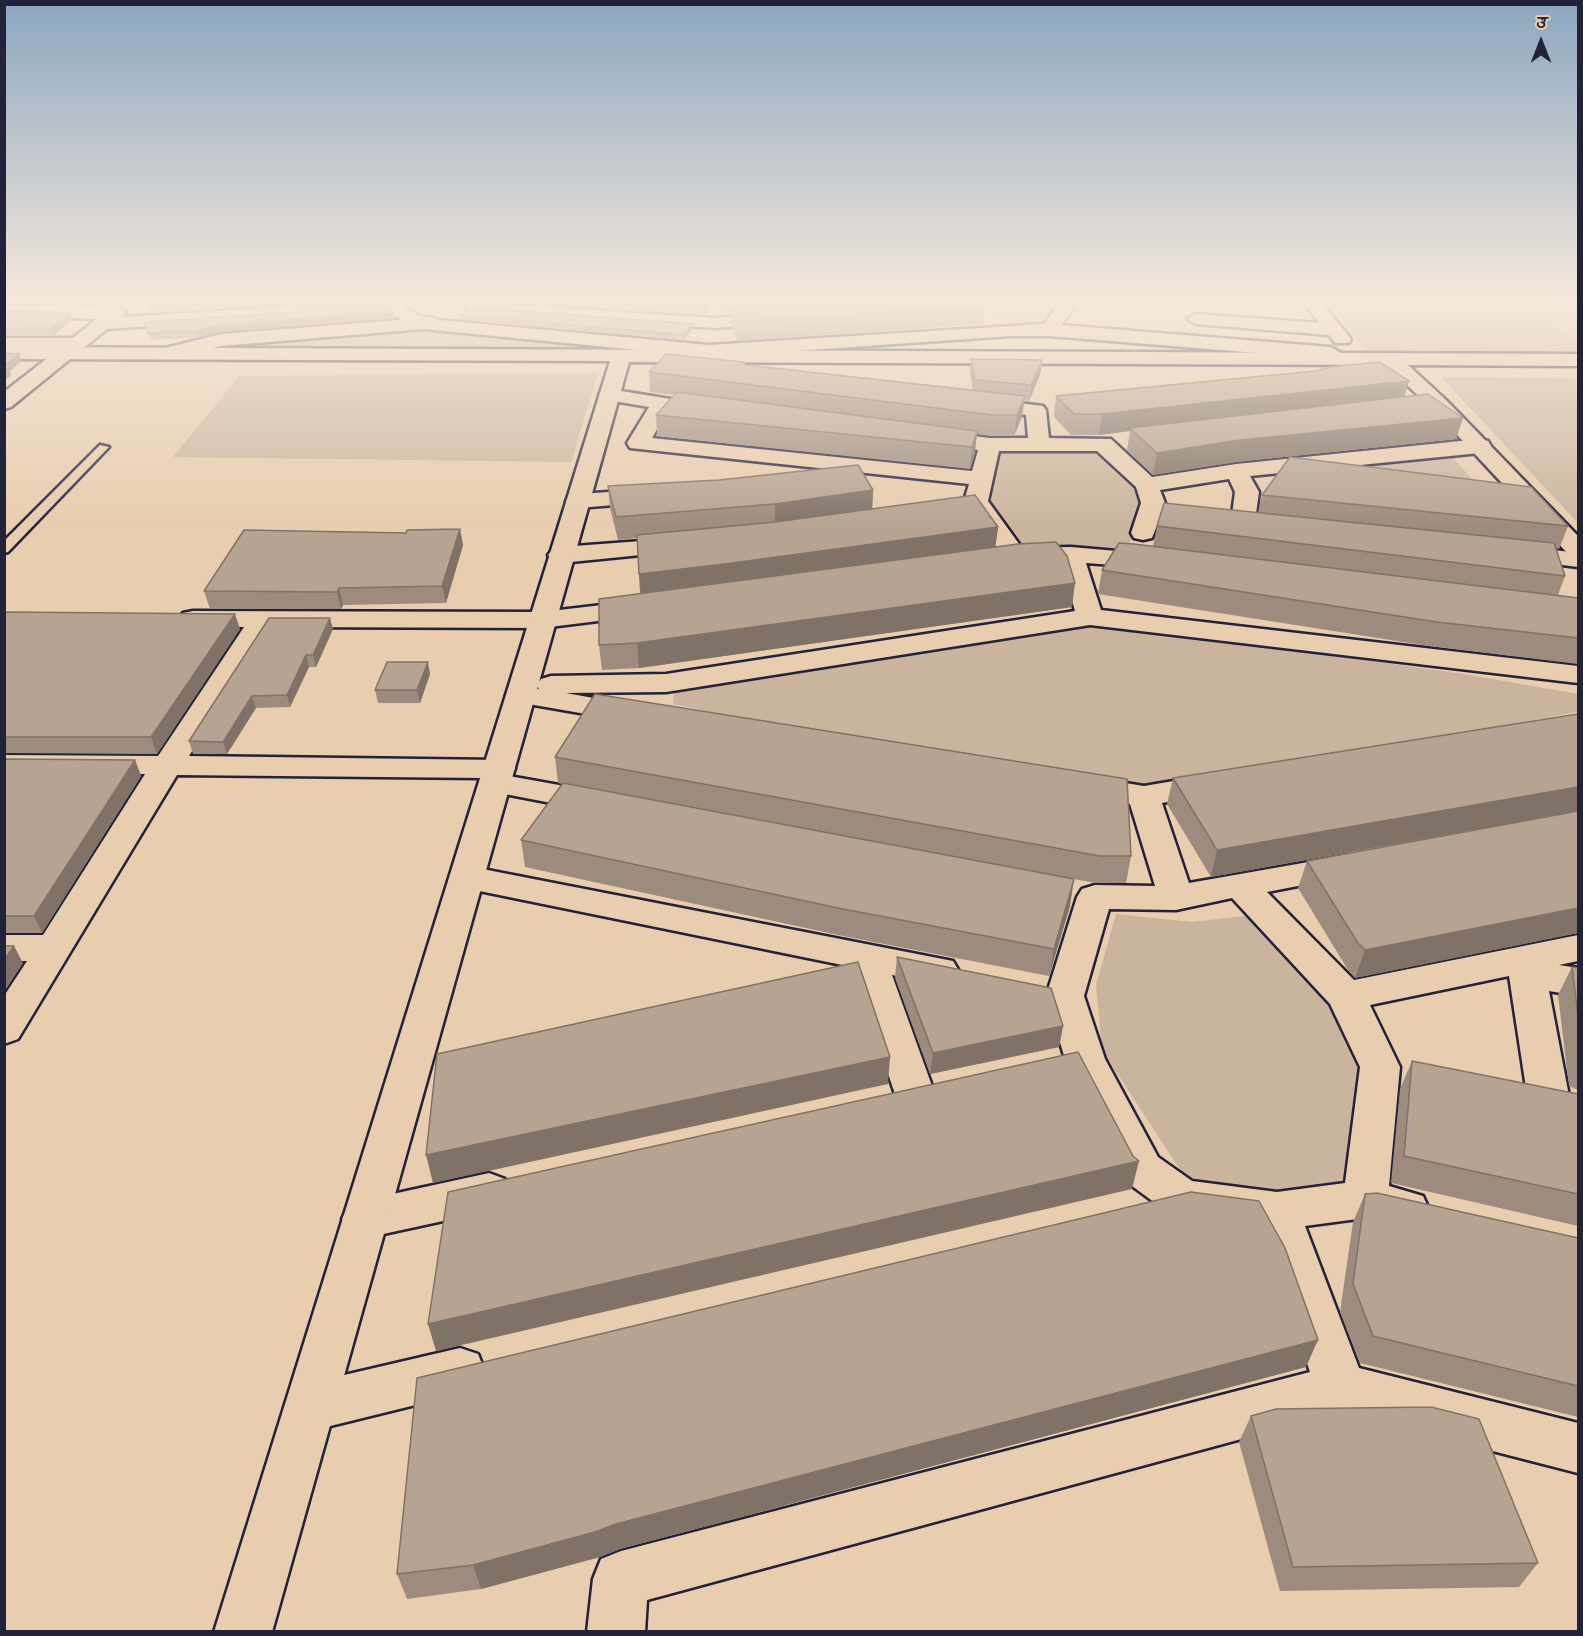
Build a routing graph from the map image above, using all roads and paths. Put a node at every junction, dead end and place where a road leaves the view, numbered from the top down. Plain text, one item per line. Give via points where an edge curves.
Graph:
1 (38, 375) edge
2 (615, 375) edge
3 (621, 375) edge
4 (1332, 375) edge
5 (1407, 375) edge
6 (1327, 378) edge
7 (961, 402) edge
8 (4, 403) edge
9 (662, 403) junction
10 (1440, 405) junction
11 (1414, 407) edge
12 (697, 408) edge
13 (1057, 408) edge
14 (1036, 410) junction
15 (907, 434) edge
16 (1126, 441) edge
17 (1040, 444) junction
18 (1103, 444) junction
19 (990, 445) junction
20 (1480, 446) junction
21 (104, 447) dead end
22 (1236, 471) junction
23 (867, 478) junction
24 (982, 479) junction
25 (815, 483) edge
26 (1147, 485) junction
27 (674, 495) edge
28 (578, 501) junction
29 (1149, 515) junction
30 (707, 542) edge
31 (4, 549) edge
32 (1578, 550) edge
33 (1491, 551) edge
34 (561, 555) junction
35 (1071, 555) junction
36 (1136, 557) junction
37 (1578, 560) edge
38 (1182, 563) edge
39 (667, 605) edge
40 (1090, 617) junction
41 (171, 619) edge
42 (263, 619) junction
43 (542, 620) junction
44 (1578, 675) edge
45 (523, 690) junction
46 (661, 718) edge
47 (4, 764) edge
48 (167, 765) junction
49 (497, 776) junction
50 (1050, 780) edge
51 (1238, 781) edge
52 (1144, 796) junction
53 (630, 808) edge
54 (1380, 860) edge
55 (467, 878) junction
56 (1240, 885) junction
57 (1176, 898) junction
58 (4, 948) edge
59 (54, 948) junction
60 (1578, 948) edge
61 (870, 964) junction
62 (1526, 966) junction
63 (972, 977) edge
64 (1578, 982) edge
65 (815, 984) edge
66 (1346, 996) junction
67 (4, 1029) edge
68 (915, 1097) edge
69 (1548, 1101) edge
70 (523, 1184) edge
71 (1182, 1198) junction
72 (1365, 1199) junction
73 (1277, 1210) junction
74 (1124, 1211) edge
75 (1444, 1217) edge
76 (365, 1220) junction
77 (500, 1361) edge
78 (1341, 1388) junction
79 (310, 1407) junction
80 (1578, 1448) edge
81 (243, 1632) edge
82 (616, 1632) edge

1 - 8 street
2 - 28 street
3 - 9 street
4 - 6 street
5 - 10 street
7 - 14 street
9 - 12 street
9 - 23 street via 638,443
10 - 11 street
10 - 20 street
13 - 14 street
14 - 17 street
15 - 19 street
16 - 18 street
17 - 18 street
17 - 19 street
18 - 26 street
19 - 24 street
20 - 22 street
20 - 32 street
21 - 31 lane
22 - 26 street
22 - 29 street via 1247,492 1244,514 1251,525
23 - 24 street
23 - 25 street
24 - 35 street via 970,509 1004,558
26 - 29 street via 1153,503
27 - 28 street
28 - 34 street
29 - 36 street
30 - 34 street
33 - 37 street
34 - 43 street
35 - 36 street
35 - 40 street
36 - 38 street
39 - 43 street
40 - 44 street
40 - 45 street via 666,683
41 - 42 street
42 - 43 street
42 - 48 street
43 - 45 street
45 - 46 street
45 - 49 street
47 - 48 street
48 - 49 street
48 - 59 street
49 - 53 street
49 - 55 street
50 - 52 street
51 - 52 street
52 - 57 street
54 - 56 street
55 - 61 street
55 - 76 street via 427,1067
56 - 57 street
56 - 66 street
57 - 71 street via 1078,894 1048,992 1068,1063 1143,1170
58 - 59 street
59 - 67 street
60 - 62 street
61 - 63 street
61 - 65 street
61 - 68 street
62 - 64 street
62 - 66 street
62 - 69 street
66 - 72 street via 1397,1070
70 - 76 street
71 - 73 street
71 - 74 street
72 - 73 street
72 - 75 street
73 - 78 street
76 - 79 street
77 - 79 street
78 - 80 street
78 - 82 street via 621,1579
79 - 81 street

